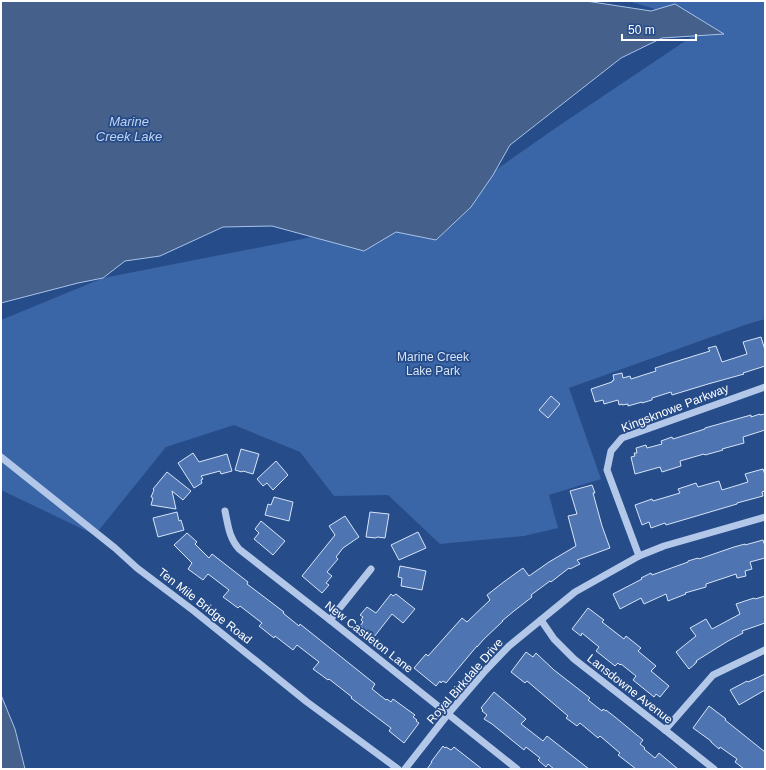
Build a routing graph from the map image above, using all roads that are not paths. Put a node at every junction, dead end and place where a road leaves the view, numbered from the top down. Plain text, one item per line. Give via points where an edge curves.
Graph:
1 (765, 387) edge
2 (1, 457) edge
3 (225, 511) dead end
4 (765, 517) edge
5 (639, 556) junction
6 (371, 569) dead end
7 (330, 620) junction
8 (541, 620) junction
9 (765, 650) edge
10 (448, 714) junction
11 (665, 730) junction
12 (398, 769) edge
13 (406, 769) edge
14 (517, 769) edge
15 (714, 769) edge

1 - 5 street, Kingsknowe Parkway via 622,438 611,451 607,470
2 - 12 street, Ten Mile Bridge Road via 307,702
3 - 7 street, New Castleton Lane via 230,536 238,549
4 - 5 street, Royal Birkdale Drive via 664,546
5 - 8 street, Royal Birkdale Drive via 575,592
6 - 7 street
7 - 10 street, New Castleton Lane
8 - 10 street, Royal Birkdale Drive via 509,646
8 - 11 street, Lansdowne Avenue via 554,639 574,659
9 - 11 street via 713,675
10 - 13 street, Royal Birkdale Drive
10 - 14 street, New Castleton Lane
11 - 15 street, Lansdowne Avenue

